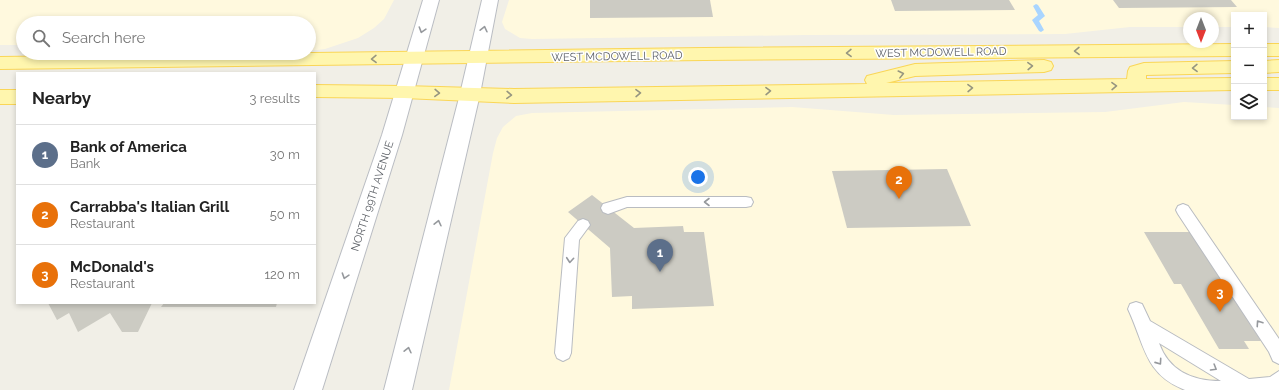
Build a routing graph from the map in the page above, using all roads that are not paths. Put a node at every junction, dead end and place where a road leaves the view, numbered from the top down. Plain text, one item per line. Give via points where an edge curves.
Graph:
1 (431, 0) edge
2 (490, 0) edge
3 (1106, 50) junction
4 (1231, 50) edge
5 (1267, 50) edge
6 (1279, 50) edge
7 (477, 58) junction
8 (414, 59) junction
9 (310, 60) edge
10 (316, 60) edge
11 (0, 63) edge
12 (1279, 66) edge
13 (1231, 67) edge
14 (1267, 67) edge
15 (1231, 84) edge
16 (1267, 84) edge
17 (1279, 84) edge
18 (1136, 86) junction
19 (836, 90) junction
20 (316, 91) edge
21 (404, 92) junction
22 (470, 94) junction
23 (0, 97) edge
24 (16, 97) edge
25 (746, 202) dead end
26 (608, 208) dead end
27 (1183, 210) dead end
28 (583, 225) dead end
29 (1136, 309) dead end
30 (1144, 326) junction
31 (563, 353) dead end
32 (1279, 356) edge
33 (1279, 379) edge
34 (1247, 387) junction
35 (308, 390) edge
36 (398, 390) edge

1 -> 8 main road, NORTH 99TH AVENUE
7 -> 2 main road
3 - 4 main road, WEST MCDOWELL ROAD
3 -> 7 main road, WEST MCDOWELL ROAD
19 -> 3 main road via 915,70 1090,64 1096,62
5 - 6 main road
7 - 8 main road, WEST MCDOWELL ROAD
7 - 22 main road
8 -> 10 main road, WEST MCDOWELL ROAD
8 - 21 main road, NORTH 99TH AVENUE
9 -> 11 main road, WEST MCDOWELL ROAD
12 - 14 main road
13 -> 18 main road via 1144,69 1137,71
15 - 18 main road
16 - 17 main road
19 -> 18 main road
22 -> 19 main road via 514,96
20 - 21 main road
21 -> 22 main road
21 -> 35 main road, NORTH 99TH AVENUE
36 -> 22 main road
23 - 24 main road
25 -> 26 lane via 627,202
32 -> 27 lane
28 -> 31 lane via 572,238
29 - 30 lane
30 -> 34 lane
30 -> 34 lane via 1156,359 1164,370 1177,379 1201,388
33 - 34 lane via 1274,384

